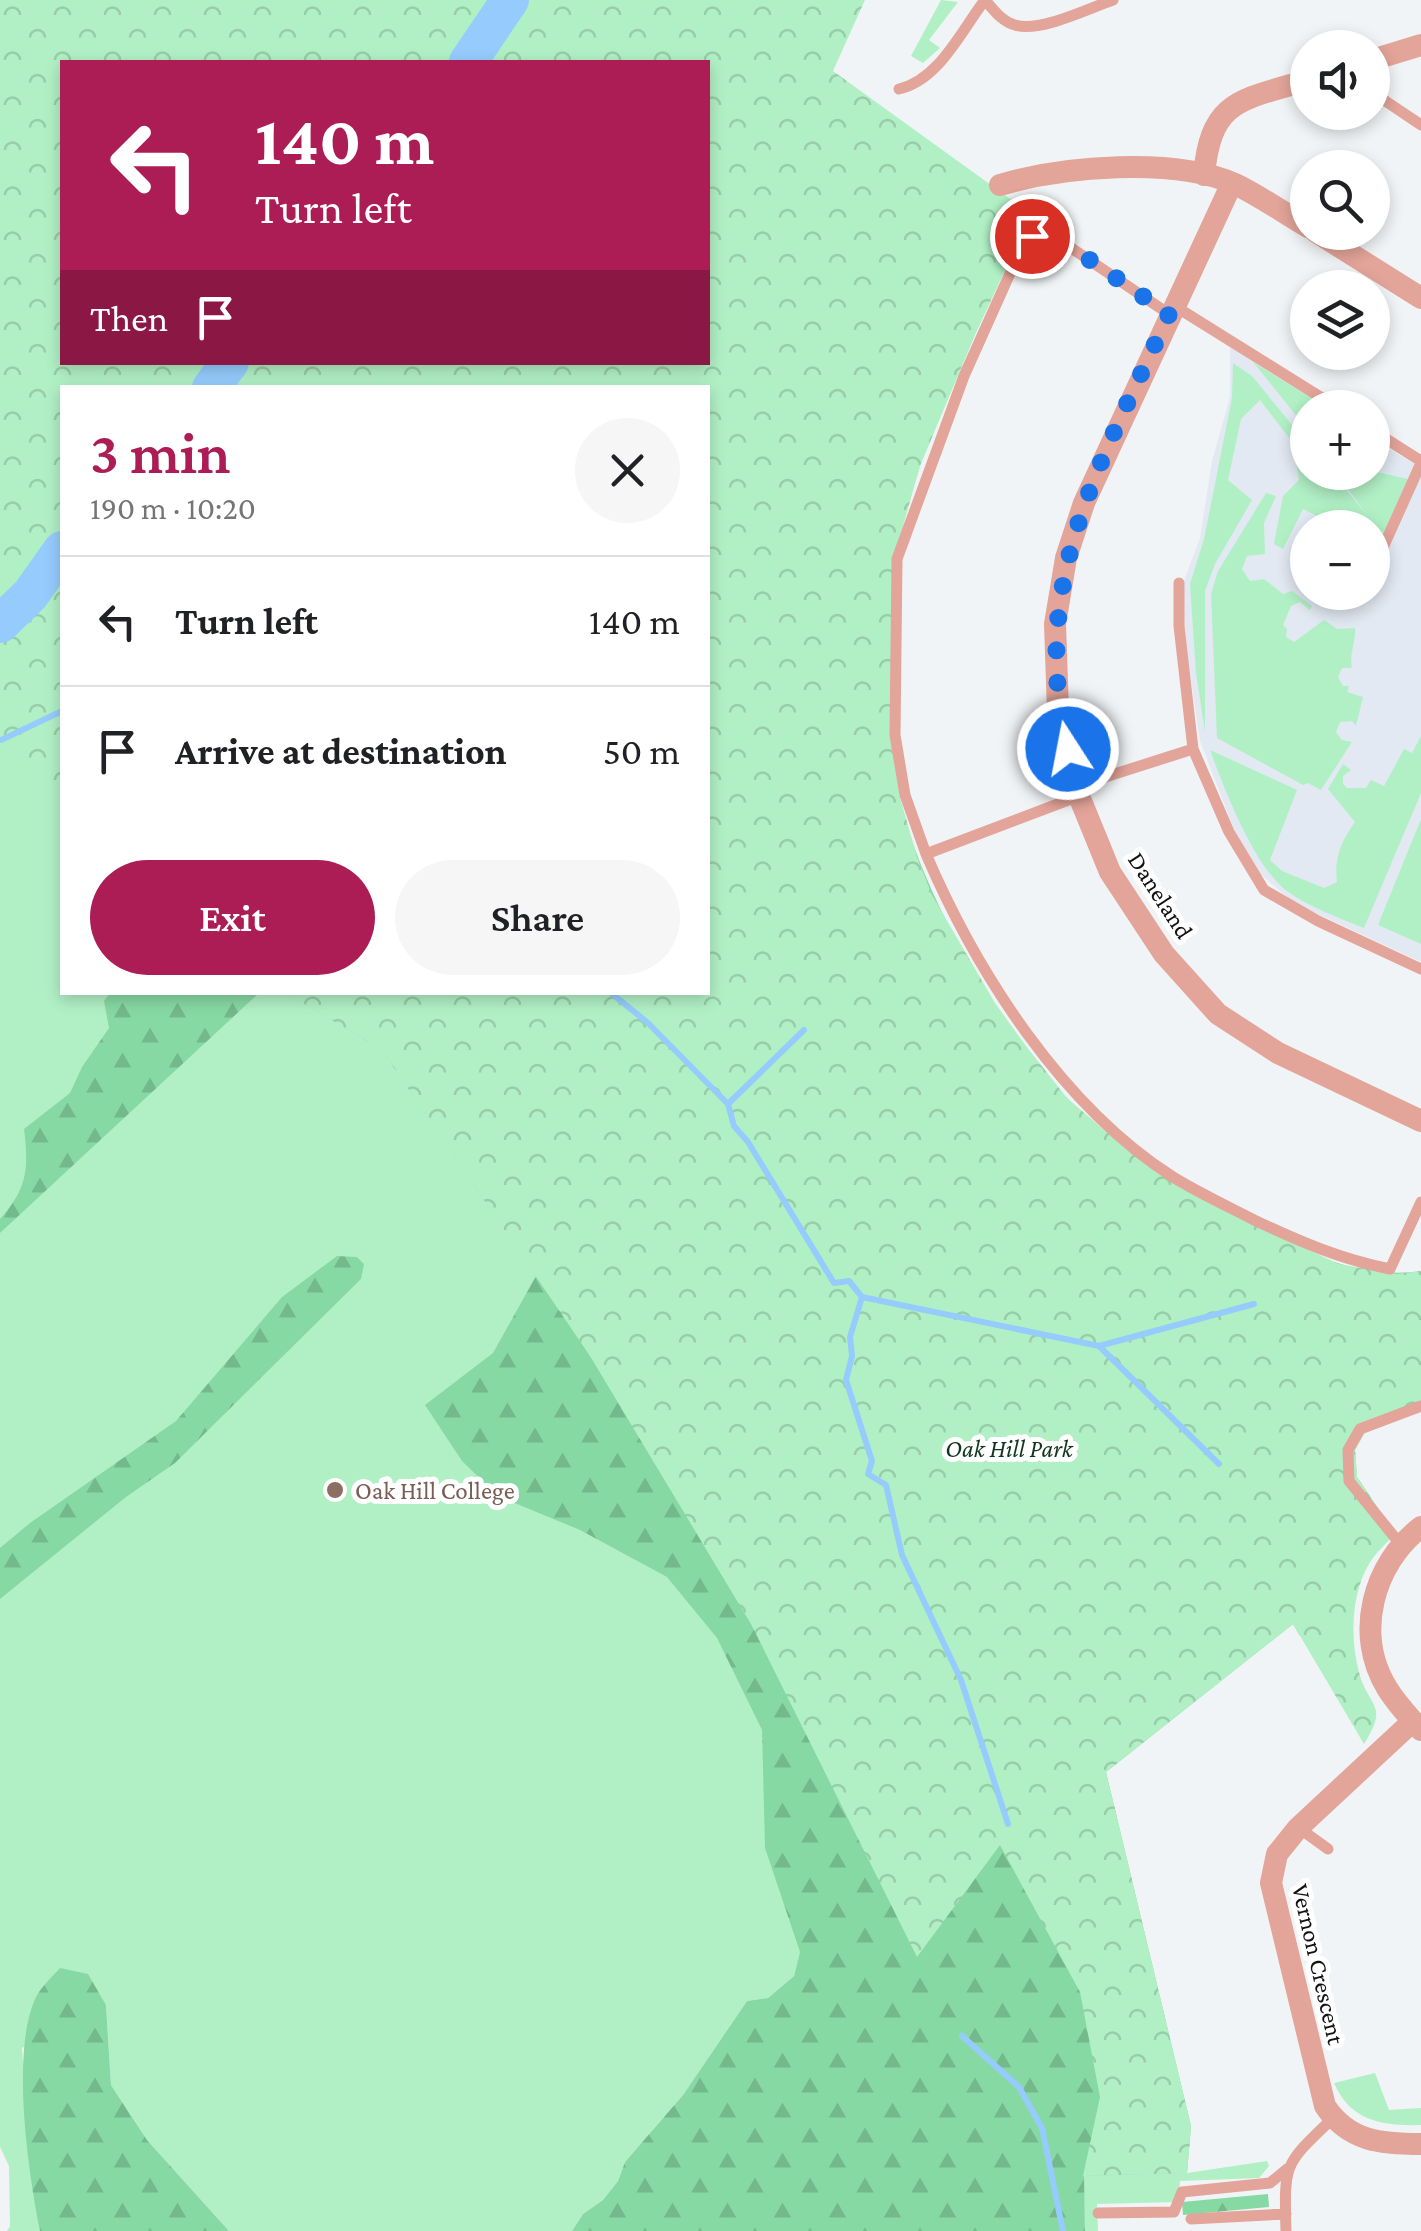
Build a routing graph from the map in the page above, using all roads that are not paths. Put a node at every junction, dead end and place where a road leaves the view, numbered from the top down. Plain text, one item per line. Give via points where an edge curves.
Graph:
1 (1114, 0) edge
2 (1421, 45) edge
3 (1390, 54) edge
4 (1290, 86) edge
5 (899, 89) dead end
6 (1390, 104) edge
7 (1421, 126) edge
8 (1204, 175) junction
9 (1232, 183) junction
10 (1000, 185) dead end
11 (1290, 217) edge
12 (1345, 250) edge
13 (1421, 298) edge
14 (1171, 310) junction
15 (1307, 390) edge
16 (1390, 442) edge
17 (1421, 462) edge
18 (1390, 532) edge
19 (1179, 584) dead end
20 (1194, 749) junction
21 (1078, 791) junction
22 (926, 854) junction
23 (1421, 969) edge
24 (1421, 1121) edge
25 (1421, 1202) edge
26 (1421, 1406) edge
27 (1413, 1538) edge
28 (1417, 1726) edge
29 (1298, 1828) junction
30 (1328, 1849) dead end
31 (1333, 2118) junction
32 (1421, 2144) edge
33 (1287, 2169) junction
34 (1098, 2214) dead end
35 (1286, 2214) junction
36 (1190, 2219) dead end
37 (1286, 2231) edge

1 - 5 lane via 1015,26 985,0 932,70 915,86
2 - 3 street
4 - 8 street via 1233,105 1207,139
6 - 7 lane
8 - 9 street
8 - 10 street via 1081,170
9 - 11 street
9 - 14 street, Daneland
12 - 13 street
14 - 15 lane
14 - 21 street, Daneland via 1066,558 1055,624 1058,711
14 - 22 lane via 1042,234 1020,249 992,310 897,559 895,735 904,795
16 - 17 lane
17 - 18 lane
19 - 20 lane
20 - 21 lane
20 - 23 lane via 1229,832 1264,890
21 - 22 lane
21 - 24 street, Daneland via 1110,872 1164,954 1218,1014 1278,1054
22 - 25 lane via 954,916 1034,1046 1112,1128 1173,1177 1342,1259 1390,1269
26 - 27 lane via 1360,1429 1348,1450 1350,1481
27 - 28 street via 1378,1582 1371,1634 1387,1688
28 - 29 street, Vernon Crescent
29 - 30 lane
29 - 31 street, Vernon Crescent via 1277,1854 1271,1883
31 - 32 street via 1381,2144
31 - 33 lane
33 - 34 lane via 1270,2183 1182,2192 1174,2212
33 - 35 lane
35 - 36 lane
35 - 37 lane

